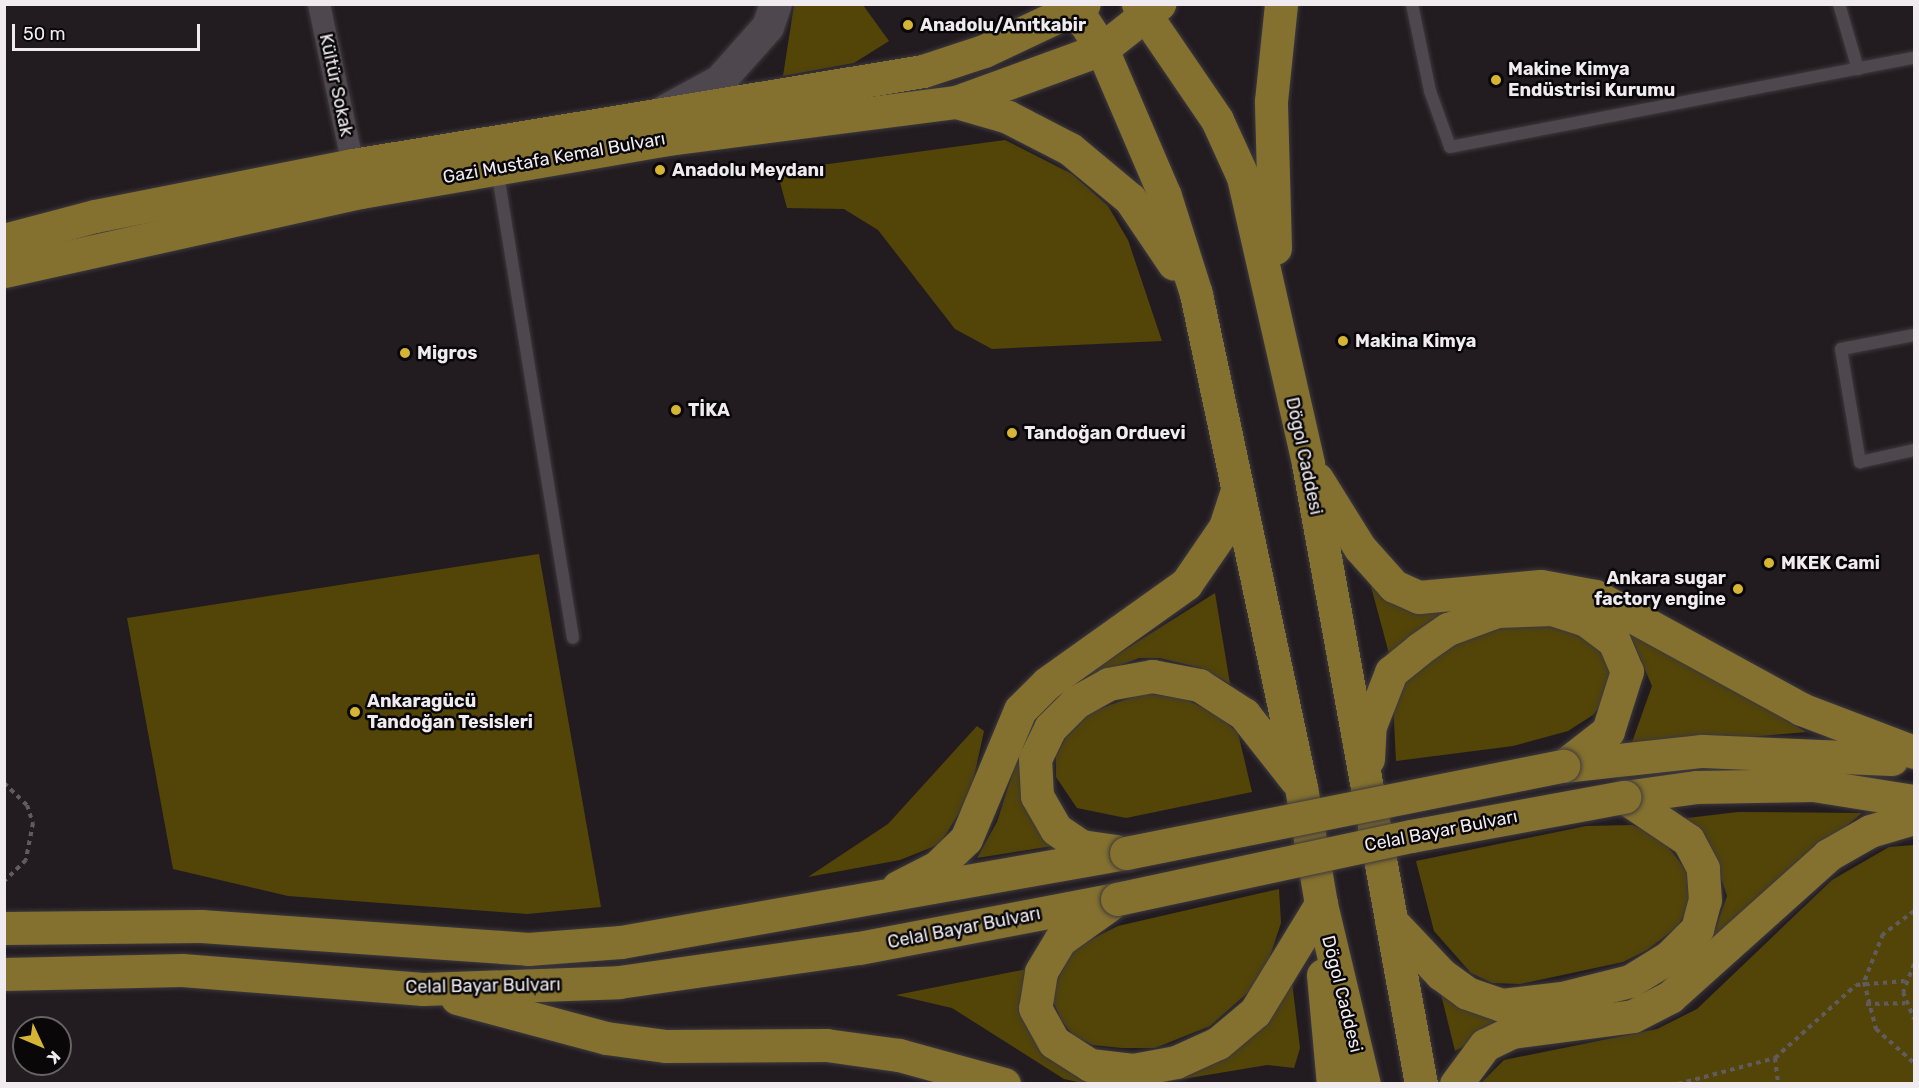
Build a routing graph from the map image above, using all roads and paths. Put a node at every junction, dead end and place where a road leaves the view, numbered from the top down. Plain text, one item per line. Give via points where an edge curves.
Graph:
1 (319, 4) edge
2 (776, 4) edge
3 (1281, 4) edge
4 (1412, 4) edge
5 (1839, 4) edge
6 (1078, 7) edge
7 (1148, 8) edge
8 (1102, 49) junction
9 (1914, 58) edge
10 (1858, 69) junction
11 (956, 102) junction
12 (663, 112) junction
13 (353, 165) junction
14 (496, 168) junction
15 (4, 240) edge
16 (4, 271) edge
17 (1196, 294) junction
18 (1276, 328) junction
19 (1914, 335) edge
20 (1914, 450) edge
21 (1308, 464) junction
22 (1237, 490) junction
23 (573, 638) dead end
24 (1914, 752) edge
25 (1914, 761) edge
26 (1563, 766) junction
27 (4, 783) edge
28 (1301, 787) junction
29 (1365, 793) junction
30 (1624, 797) junction
31 (1914, 801) edge
32 (1914, 818) edge
33 (1126, 853) junction
34 (4, 881) edge
35 (1117, 900) junction
36 (870, 902) junction
37 (1321, 904) junction
38 (1914, 911) edge
39 (1391, 921) junction
40 (4, 928) edge
41 (1914, 964) edge
42 (4, 974) edge
43 (1905, 981) junction
44 (1865, 984) junction
45 (423, 989) junction
46 (1905, 1003) junction
47 (1866, 1004) junction
48 (1914, 1019) edge
49 (1775, 1058) junction
50 (1914, 1063) edge
51 (1004, 1083) edge
52 (1333, 1083) edge
53 (1364, 1083) edge
54 (1421, 1083) edge
55 (1448, 1083) edge
56 (1456, 1083) edge
57 (1678, 1083) edge
58 (1778, 1083) edge

1 - 13 street, Kültür Sokak
2 - 12 main road via 768,27 720,81
3 - 18 main road via 1271,101
4 - 10 lane via 1430,91 1450,147
5 - 10 lane
6 - 8 main road, Dögol Caddesi
6 - 12 main road, Gazi Mustafa Kemal Bulvarı via 923,71
7 - 8 main road, Dögol Caddesi
7 - 18 main road, Dögol Caddesi via 1217,120 1243,177
8 - 11 main road, Gazi Mustafa Kemal Bulvarı
8 - 17 main road, Dögol Caddesi via 1165,196
9 - 10 lane
11 - 14 main road, Gazi Mustafa Kemal Bulvarı via 667,139
11 - 17 main road via 1039,130 1106,176 1136,207
12 - 13 main road, Gazi Mustafa Kemal Bulvarı
13 - 15 main road, Gazi Mustafa Kemal Bulvarı via 95,216
14 - 16 main road, Gazi Mustafa Kemal Bulvarı via 105,245
14 - 23 lane
17 - 22 main road, Dögol Caddesi
18 - 21 main road, Dögol Caddesi
19 - 20 lane via 1841,348 1860,462
21 - 24 main road via 1360,548 1394,586 1419,597 1540,586 1595,596 1801,709
21 - 29 main road, Dögol Caddesi
22 - 28 main road, Dögol Caddesi
22 - 36 main road via 1225,527 1186,584 1047,683 1020,710 966,839 937,867
25 - 26 main road, Celal Bayar Bulvarı via 1702,751
26 - 29 main road via 1608,731 1627,671 1614,641 1586,620 1552,609 1497,611 1448,629 1391,672 1370,726
26 - 33 main road, Celal Bayar Bulvarı, bridge
27 - 34 path via 27,805 33,823 26,860
28 - 33 main road via 1244,714 1199,685 1152,676 1108,684 1076,702 1050,728 1035,759 1037,796 1056,829 1081,846
28 - 37 main road, Dögol Caddesi
29 - 39 main road, Dögol Caddesi
30 - 31 main road, Celal Bayar Bulvarı via 1697,786 1813,785
30 - 35 main road, Celal Bayar Bulvarı, bridge via 1411,836
30 - 39 main road via 1688,840 1703,868 1705,900 1697,929 1669,957 1630,981 1562,998 1502,1005 1450,980
32 - 56 main road via 1870,831 1828,855 1670,997 1633,1016 1512,1032 1485,1044
33 - 36 main road, Celal Bayar Bulvarı
35 - 37 main road via 1060,940 1041,972 1035,1008 1054,1042 1090,1065 1132,1070 1176,1062 1218,1043 1256,1012
35 - 45 main road, Celal Bayar Bulvarı via 859,948 619,982
36 - 40 main road, Celal Bayar Bulvarı via 621,942 528,949 201,926
37 - 52 main road, Dögol Caddesi
37 - 53 main road, Dögol Caddesi
38 - 44 path via 1882,934 1870,957
39 - 54 main road, Dögol Caddesi
39 - 55 main road, Dögol Caddesi
41 - 43 path
42 - 45 main road, Celal Bayar Bulvarı via 182,969
43 - 44 path
43 - 46 path
44 - 47 path
44 - 49 path via 1857,985
45 - 51 main road via 606,1038 666,1046 826,1045 899,1055
46 - 47 path
46 - 48 path
47 - 50 path via 1876,1029
49 - 57 path
49 - 58 path

